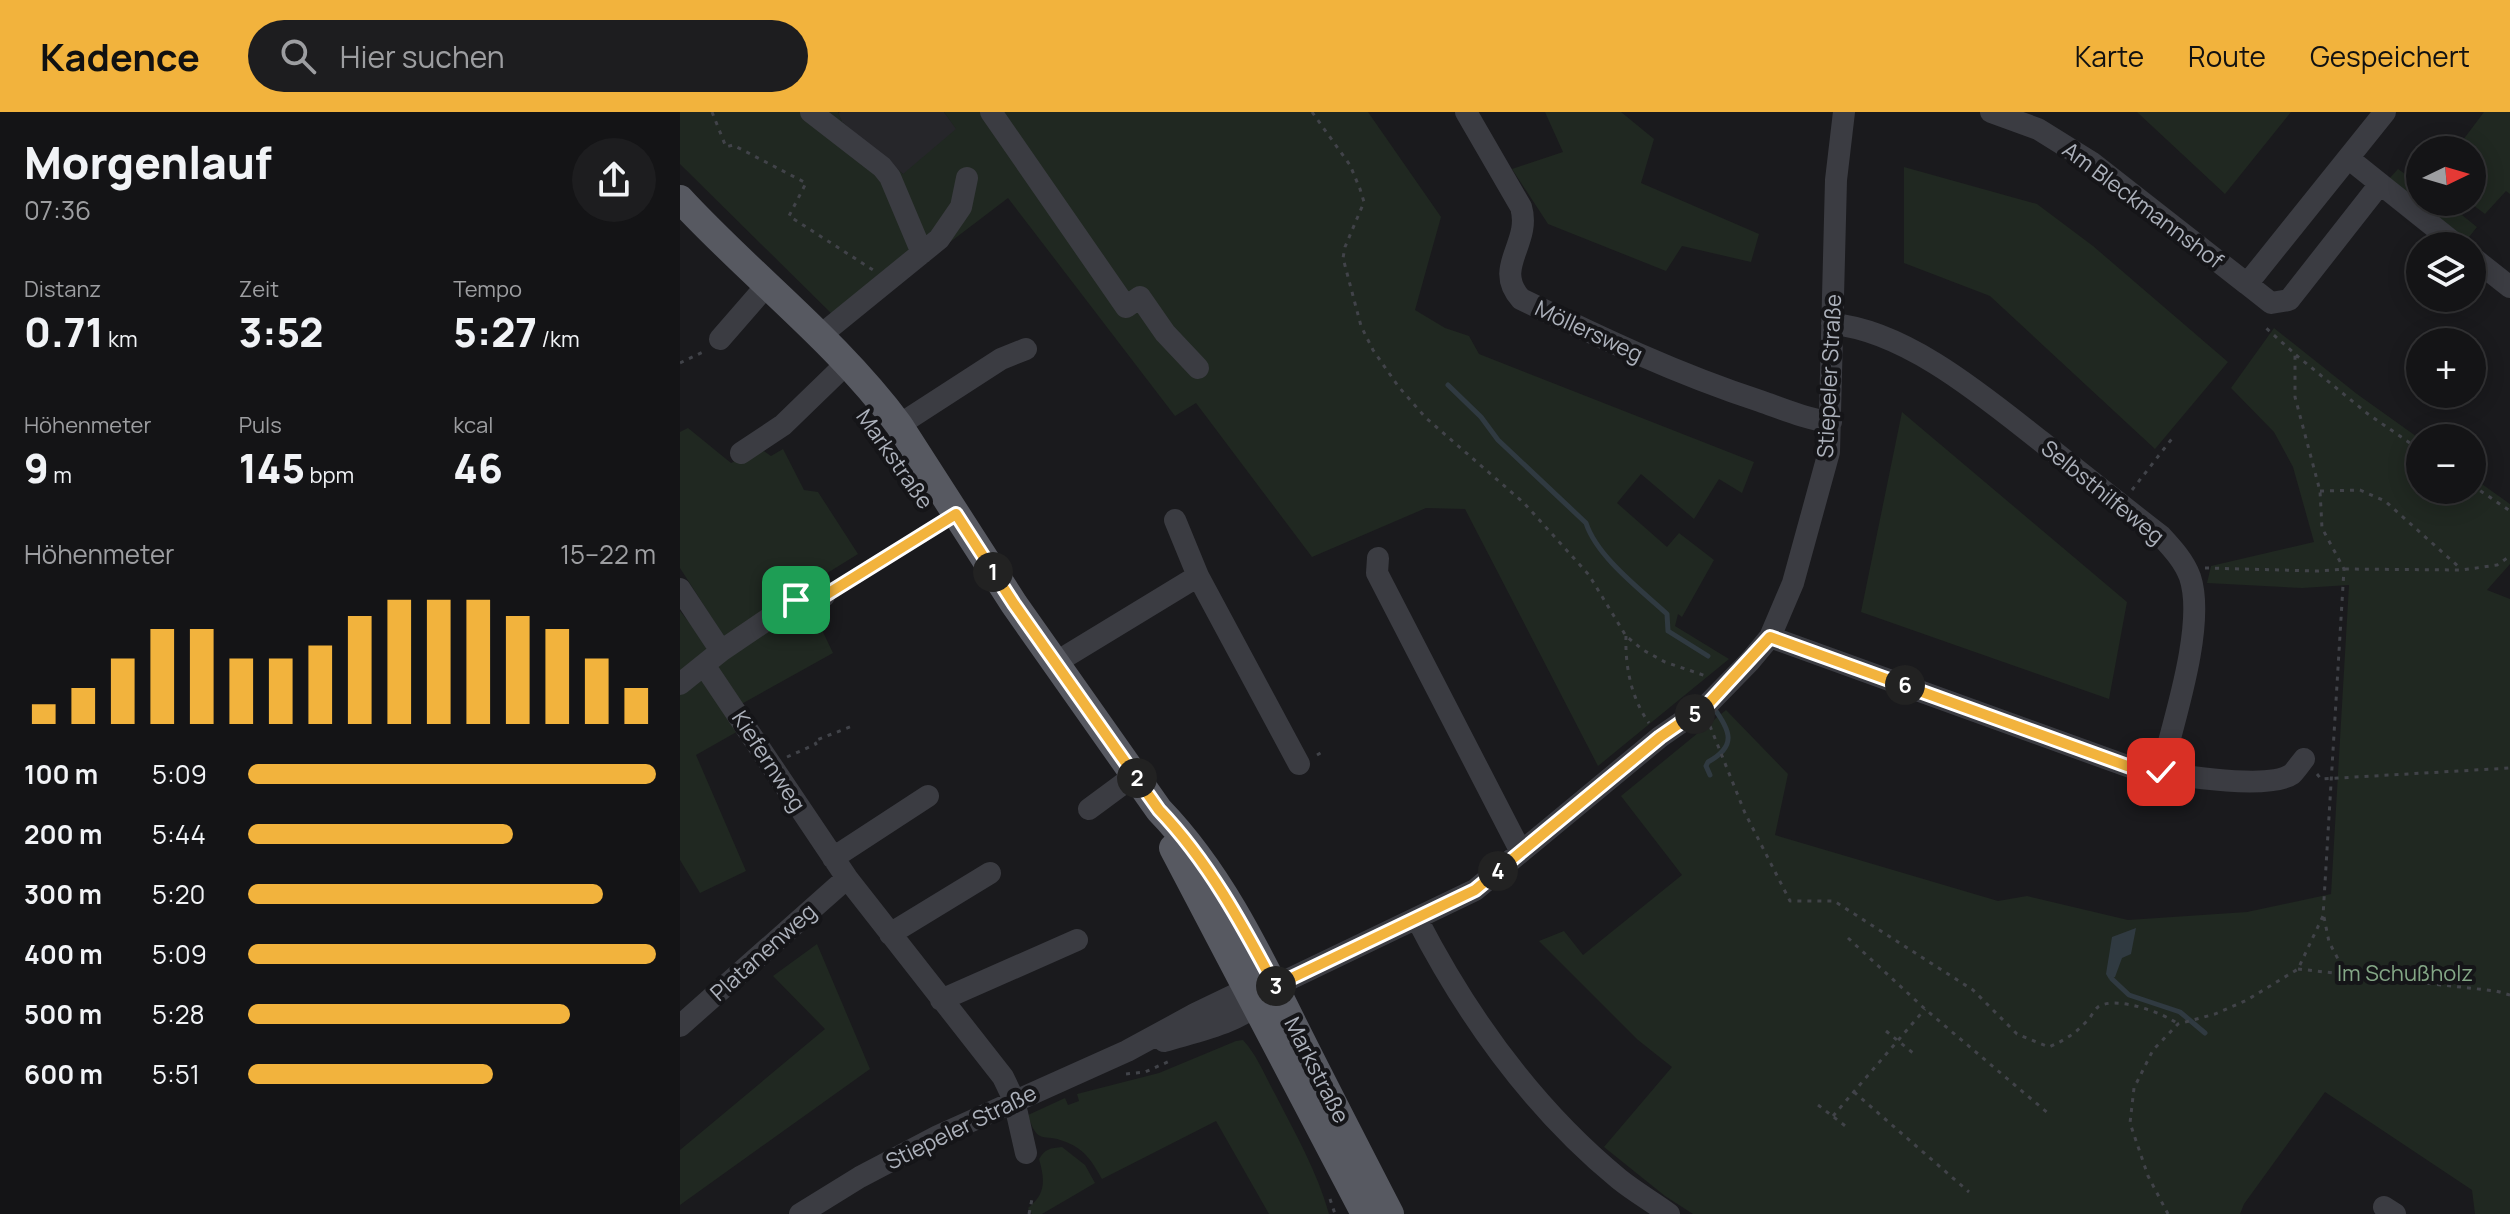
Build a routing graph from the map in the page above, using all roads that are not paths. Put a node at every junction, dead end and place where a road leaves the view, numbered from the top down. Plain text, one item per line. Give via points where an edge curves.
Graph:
1 (811, 112) edge
2 (991, 112) edge
3 (1466, 112) edge
4 (1486, 112) edge
5 (1844, 112) edge
6 (1991, 112) edge
7 (2385, 112) edge
8 (1479, 135) junction
9 (2348, 158) junction
10 (967, 178) dead end
11 (2380, 184) junction
12 (680, 199) edge
13 (2440, 232) edge
14 (922, 253) junction
15 (2486, 268) edge
16 (2247, 284) junction
17 (767, 285) junction
18 (2510, 287) edge
19 (1832, 324) junction
20 (821, 335) junction
21 (720, 339) road end
22 (1026, 349) dead end
23 (847, 363) junction
24 (1198, 368) dead end
25 (1831, 422) junction
26 (899, 425) junction
27 (741, 453) dead end
28 (1175, 520) dead end
29 (1378, 558) dead end
30 (1198, 576) junction
31 (680, 589) edge
32 (824, 596) road end
33 (1770, 637) junction
34 (713, 658) junction
35 (1055, 663) junction
36 (680, 684) edge
37 (2304, 759) road end
38 (1299, 764) dead end
39 (2161, 772) junction
40 (1135, 775) junction
41 (928, 796) dead end
42 (1089, 809) dead end
43 (1521, 852) junction
44 (833, 858) junction
45 (990, 873) dead end
46 (847, 878) junction
47 (1417, 919) junction
48 (890, 934) junction
49 (1077, 940) dead end
50 (1259, 994) junction
51 (941, 1000) junction
52 (681, 1022) edge
53 (1014, 1100) junction
54 (1026, 1153) dead end
55 (800, 1214) edge
56 (1365, 1214) edge
57 (1390, 1214) edge
58 (1669, 1214) edge

1 - 14 street via 890,177
2 - 24 street via 1126,307 1140,297
3 - 8 street, Möllersweg
4 - 8 street via 1487,124
5 - 19 street, Stiepeler Straße via 1836,180
6 - 16 street, Am Bleckmannshof via 2038,129 2091,162
7 - 9 street
8 - 25 street, Möllersweg via 1525,221 1509,274 1521,299 1671,369
9 - 11 street
9 - 16 street
10 - 14 street via 961,207
11 - 13 street
11 - 16 street, Am Bleckmannshof via 2289,300 2271,303
12 - 17 main road, Markstraße via 714,249
14 - 20 street
15 - 18 street
17 - 20 main road, Markstraße
17 - 21 street
19 - 25 street, Stiepeler Straße
19 - 39 street, Selbsthilfeweg via 1927,358 1968,385 2161,536 2186,568 2193,596 2191,641
20 - 23 main road, Markstraße
22 - 26 street, Markstraße via 1001,359
23 - 26 main road, Markstraße
23 - 27 street via 783,425
25 - 33 street, Stiepeler Straße via 1812,522
26 - 35 main road, Markstraße
28 - 30 street
29 - 43 street via 1377,573
30 - 35 street
30 - 38 street
31 - 34 street, Kiefernweg
32 - 34 street via 796,600
33 - 39 street via 2130,767
33 - 43 street, Stiepeler Straße via 1703,708
34 - 36 street
34 - 44 street, Kiefernweg
35 - 40 main road, Markstraße
37 - 39 street via 2290,775 2258,780
40 - 42 street
40 - 50 main road, Markstraße
41 - 44 street
43 - 47 street, Stiepeler Straße via 1475,890
44 - 46 street, Kiefernweg
45 - 48 street
46 - 48 street, Kiefernweg
46 - 52 street, Platanenweg
47 - 50 street, Stiepeler Straße
47 - 58 street via 1483,1030 1519,1078 1619,1179
48 - 51 street, Kiefernweg
49 - 51 street
50 - 53 street, Stiepeler Straße via 1195,1014 1127,1051
50 - 56 main road, Markstraße
50 - 57 main road, Markstraße
51 - 53 street, Kiefernweg via 1003,1077
53 - 54 street, Kiefernweg
53 - 55 street, Stiepeler Straße via 860,1177

